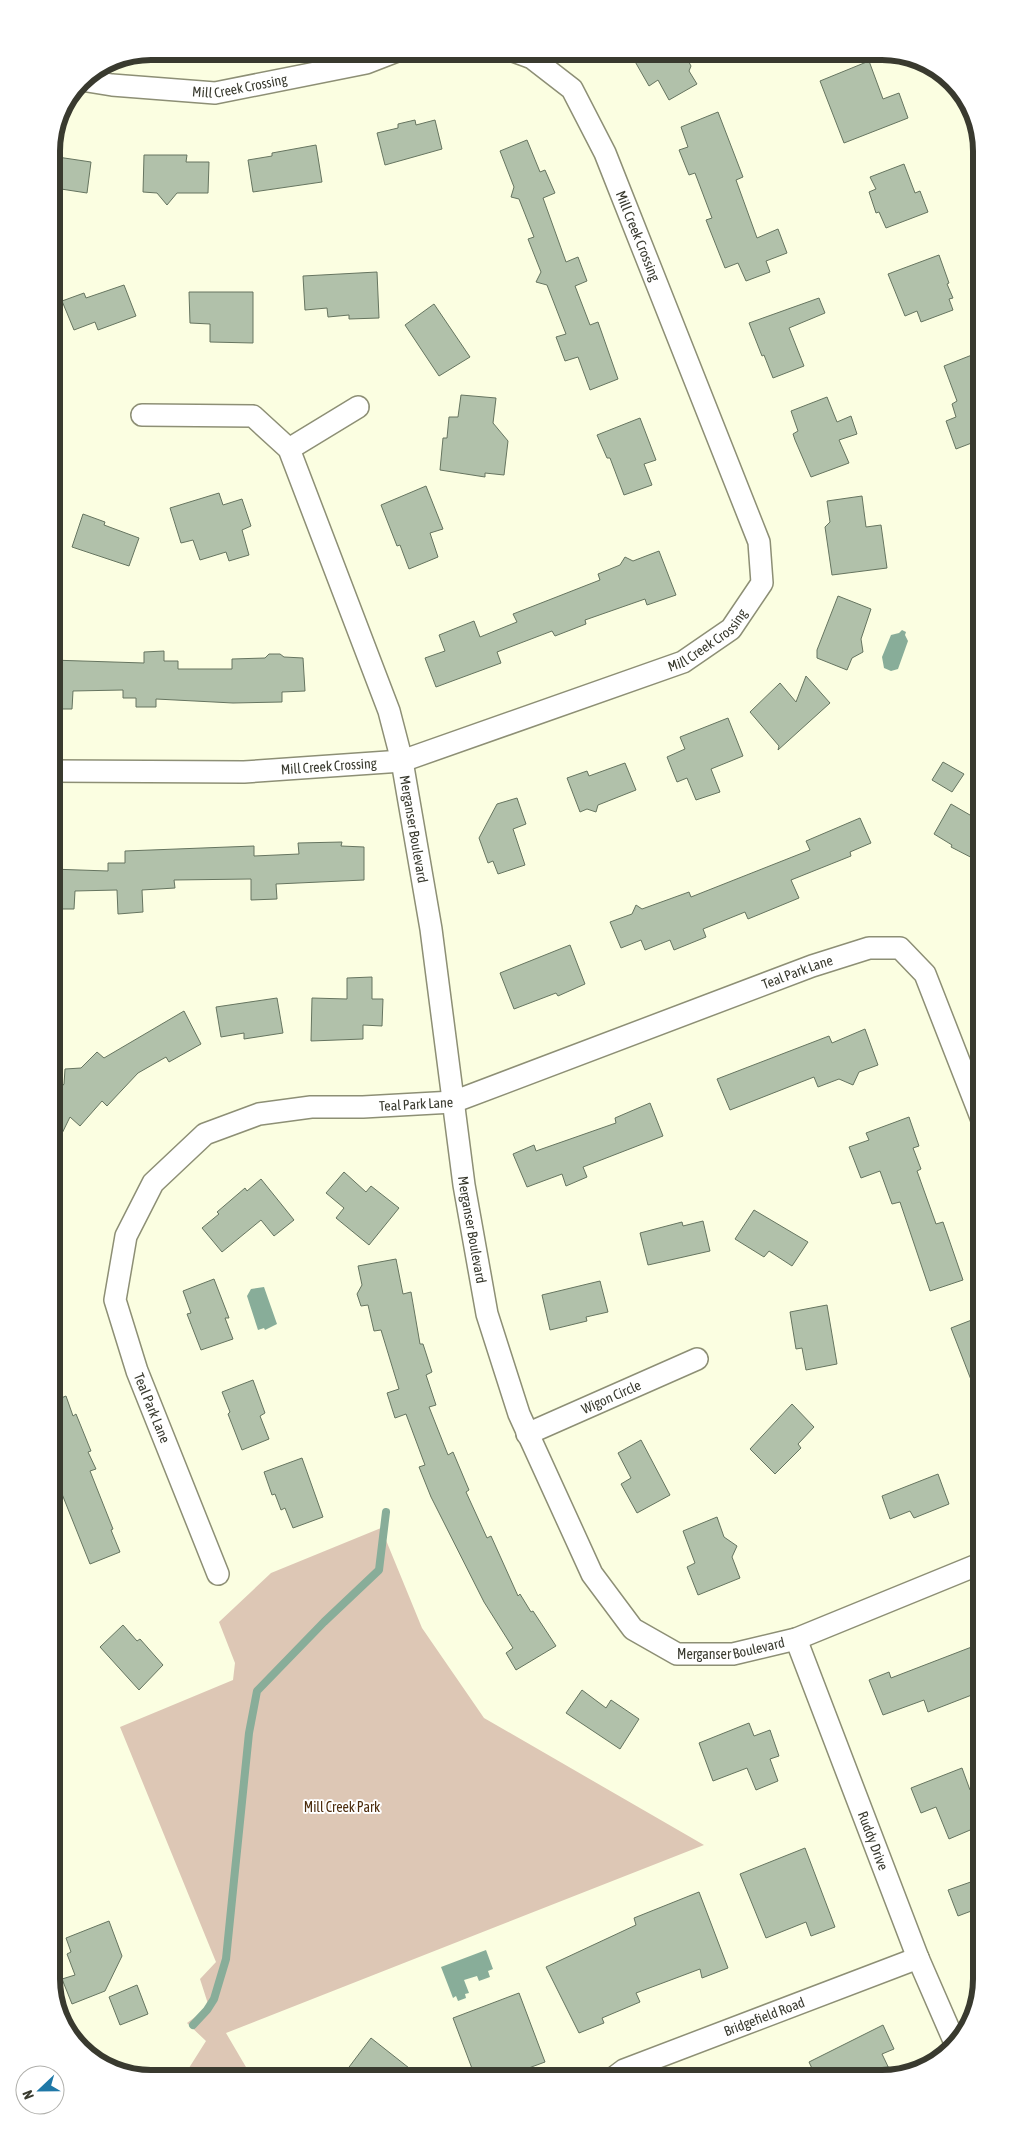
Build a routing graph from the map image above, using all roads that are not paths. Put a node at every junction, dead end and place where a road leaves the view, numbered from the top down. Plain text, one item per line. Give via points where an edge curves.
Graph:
1 (374, 60) edge
2 (535, 60) edge
3 (93, 82) edge
4 (358, 407) dead end
5 (142, 415) dead end
6 (289, 450) junction
7 (402, 761) junction
8 (60, 771) edge
9 (973, 1097) edge
10 (453, 1102) junction
11 (697, 1359) dead end
12 (527, 1434) junction
13 (973, 1567) edge
14 (218, 1574) dead end
15 (796, 1638) junction
16 (918, 1958) junction
17 (952, 2036) edge
18 (624, 2070) edge

1 - 3 street, Mill Creek Crossing via 215,93
2 - 7 street, Mill Creek Crossing via 572,89 605,153 759,542 762,583 731,629 683,662
4 - 6 street
5 - 6 street, Merganser Boulevard via 253,416
6 - 7 street, Merganser Boulevard via 388,711
7 - 8 street, Mill Creek Crossing via 244,772
7 - 10 street, Merganser Boulevard via 431,929
9 - 10 street, Teal Park Lane via 925,974 900,948 869,948 812,966
10 - 12 street, Merganser Boulevard via 487,1314
10 - 14 street, Teal Park Lane via 363,1108 311,1107 259,1114 205,1134 153,1183 126,1236 115,1300 137,1371
11 - 12 street, Wigon Circle
12 - 15 street, Merganser Boulevard via 592,1574 633,1629 677,1654 733,1654
13 - 15 street, Merganser Boulevard
15 - 16 street, Ruddy Drive
16 - 17 street, Ruddy Drive
16 - 18 street, Bridgefield Road

